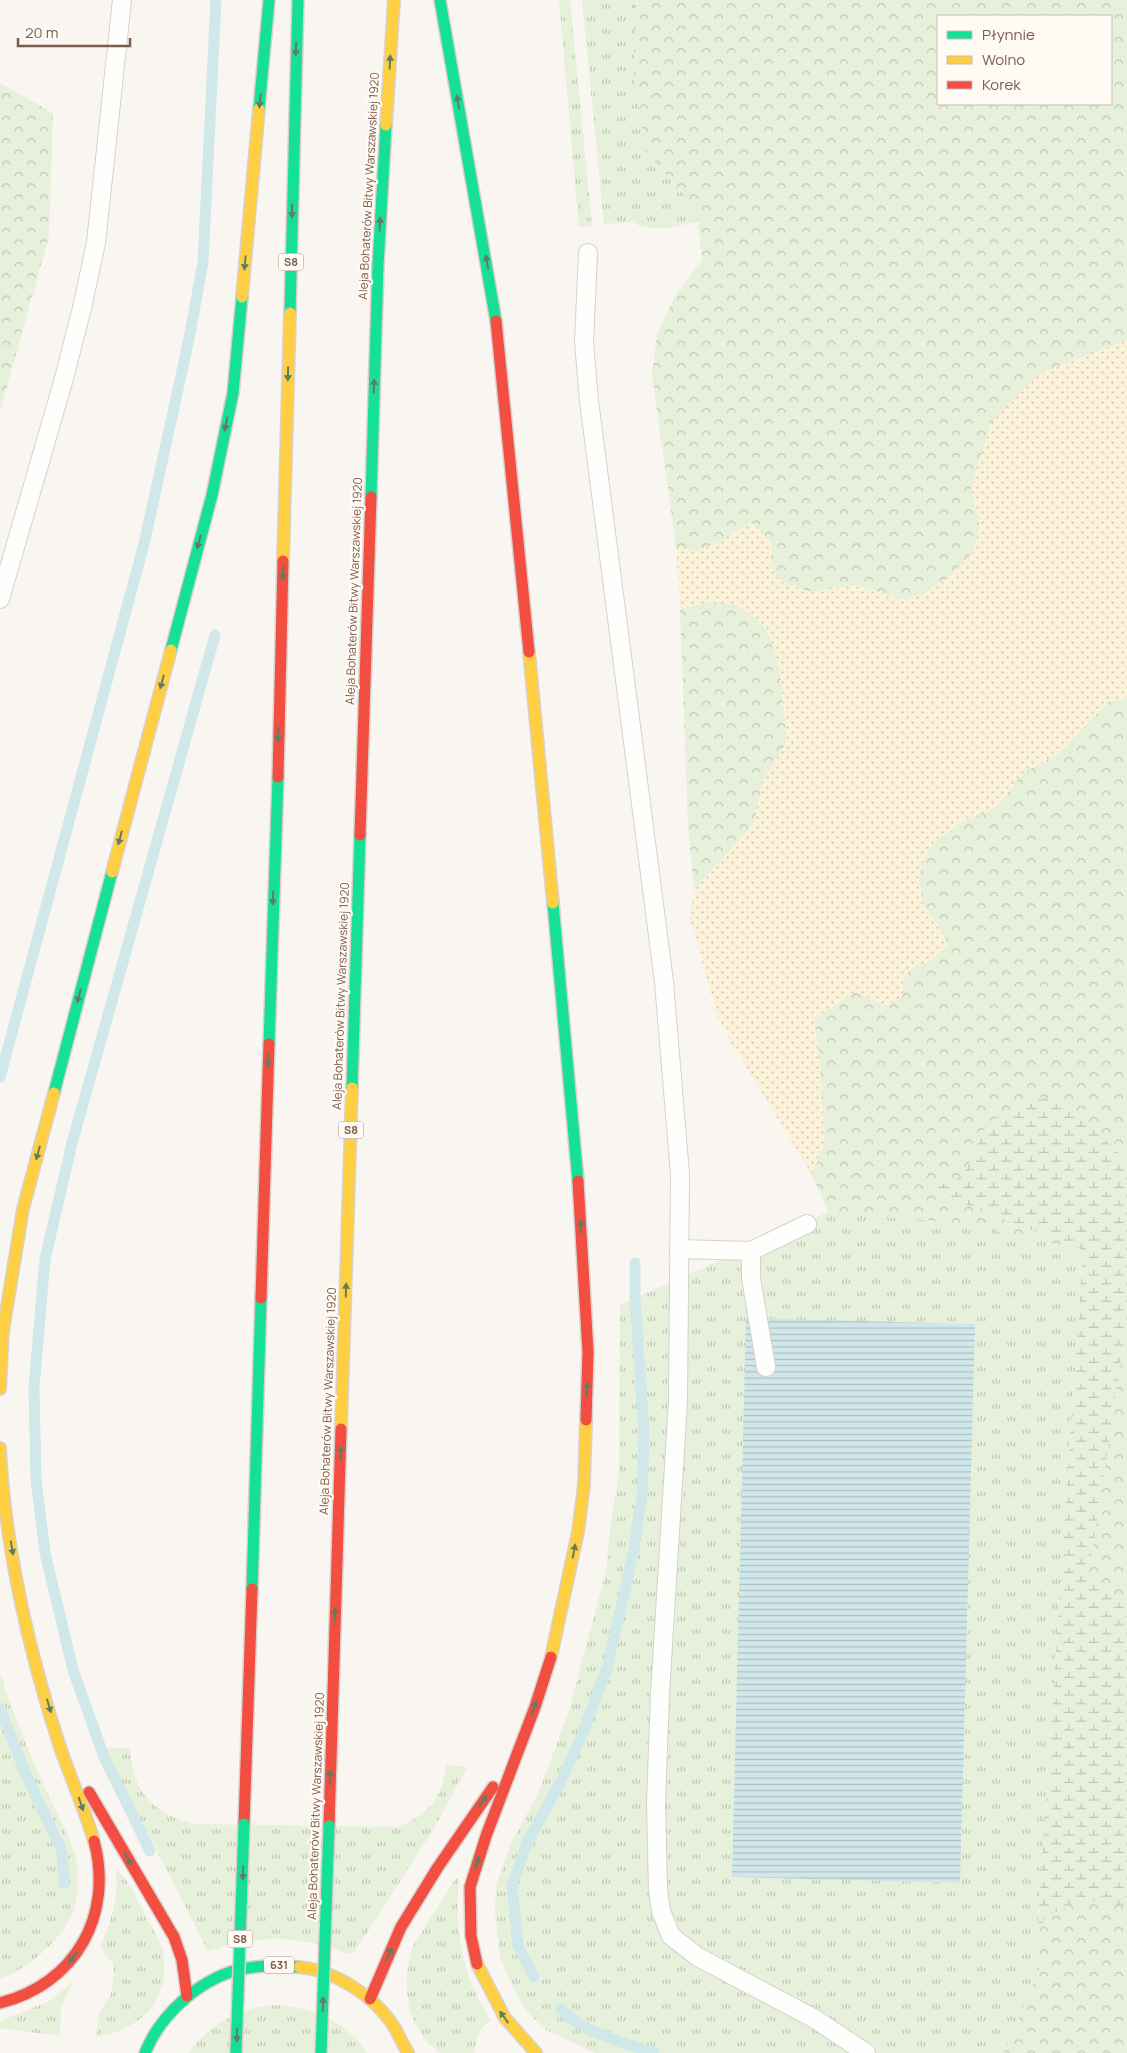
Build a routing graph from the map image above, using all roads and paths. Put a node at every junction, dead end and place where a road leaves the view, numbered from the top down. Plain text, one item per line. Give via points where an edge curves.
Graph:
1 (122, 0) edge
2 (270, 0) edge
3 (298, 0) edge
4 (394, 0) edge
5 (440, 0) edge
6 (588, 253) dead end
7 (0, 599) edge
8 (807, 1224) dead end
9 (679, 1249) junction
10 (751, 1251) junction
11 (766, 1367) dead end
12 (0, 1389) edge
13 (0, 1448) edge
14 (59, 1742) junction
15 (516, 1753) junction
16 (187, 1996) junction
17 (370, 1998) junction
18 (0, 2003) edge
19 (143, 2052) edge
20 (236, 2053) edge
21 (321, 2053) edge
22 (408, 2053) edge
23 (536, 2053) edge
24 (866, 2053) edge

1 - 7 lane via 96,243 63,382
2 -> 12 main road via 233,393 212,495 23,1209 3,1330
3 -> 20 main road, S8, bridge
21 -> 4 main road, Aleja Bohaterów Bitwy Warszawskiej 1920 / S8, bridge via 378,265
15 -> 5 main road via 549,1665 578,1532 584,1485 588,1352 577,1174 495,310
6 - 9 lane via 584,342 589,401 664,982 680,1174
8 - 10 lane
9 - 10 lane
9 - 24 lane via 678,1401 656,1803 661,1911 671,1936 698,1957 815,2019
10 - 11 lane via 751,1278
13 -> 14 main road via 4,1505 25,1621
14 -> 16 main road via 174,1937 182,1960
14 -> 18 main road via 100,1866 94,1920 84,1941 64,1967 41,1987
17 -> 15 main road via 401,1928
23 -> 15 main road via 500,2011 478,1969 471,1936 470,1887
16 - 17 main road, 631 via 221,1975 259,1964 299,1966 337,1977
16 - 19 main road, 631 via 163,2020
17 - 22 main road, 631 via 391,2022

